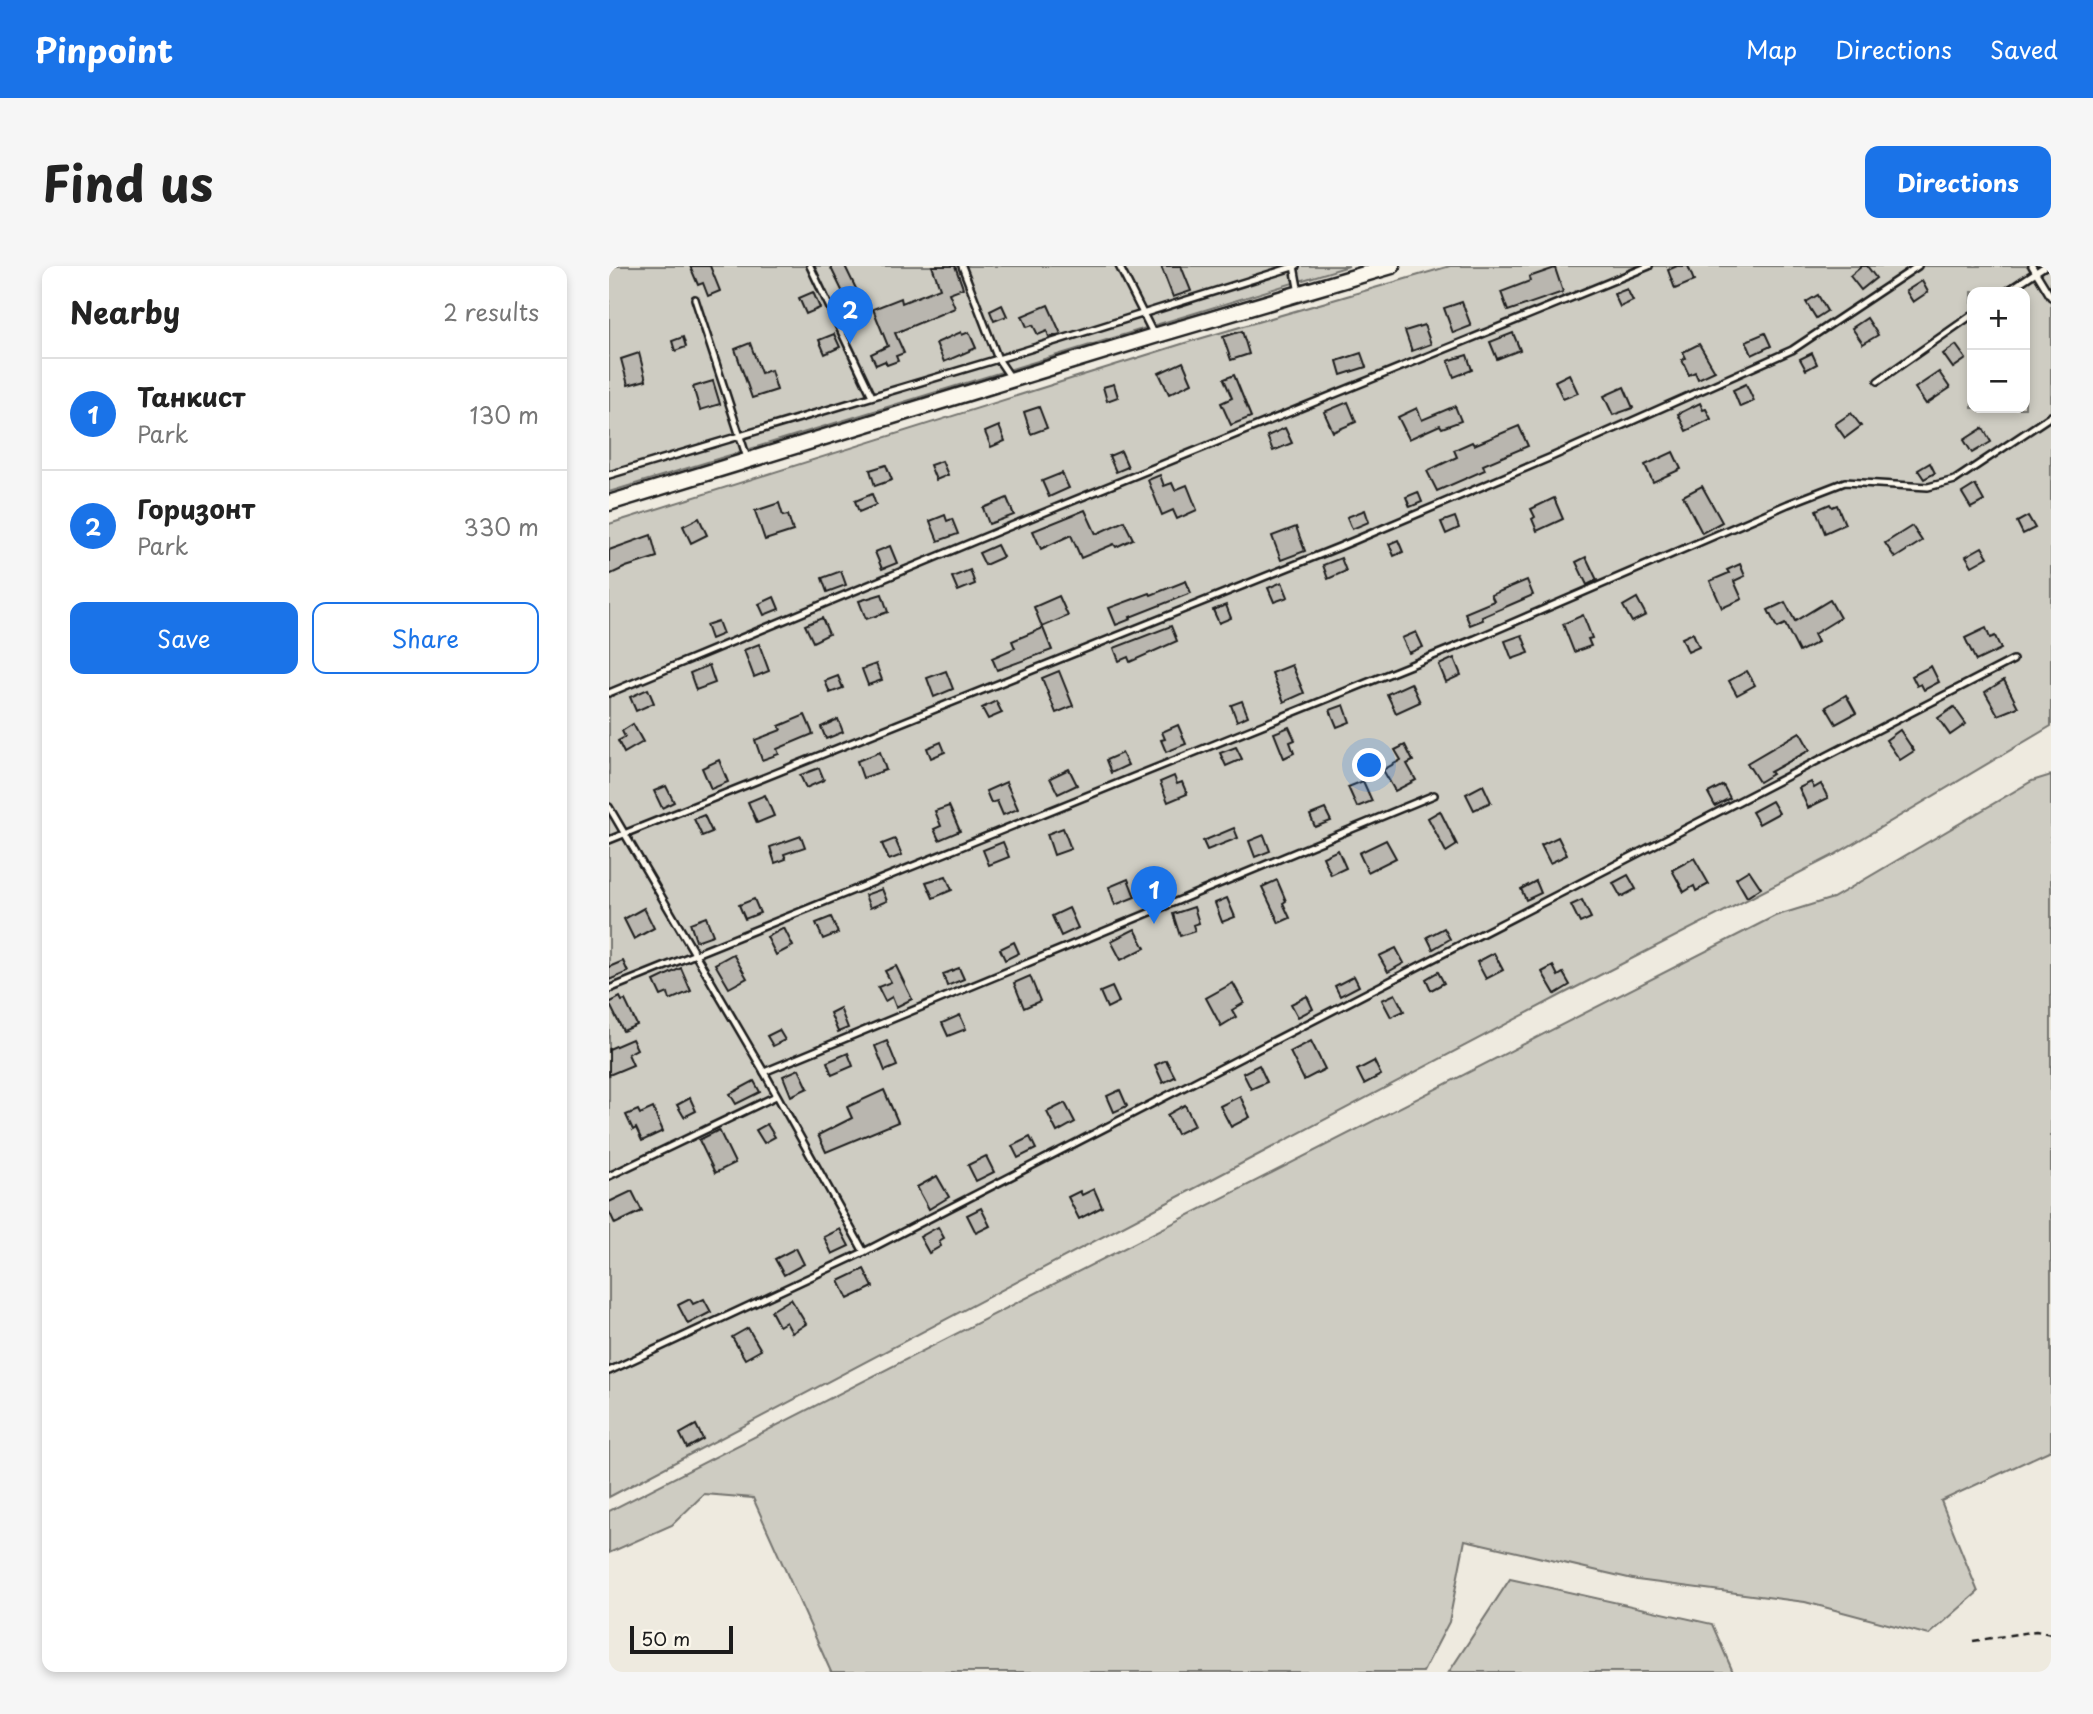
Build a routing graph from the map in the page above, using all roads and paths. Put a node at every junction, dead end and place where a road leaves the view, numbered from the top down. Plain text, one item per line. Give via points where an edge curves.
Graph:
1 (810, 266) edge
2 (962, 266) edge
3 (1119, 266) edge
4 (1295, 266) edge
5 (1392, 266) edge
6 (1649, 266) edge
7 (1919, 266) edge
8 (2045, 266) edge
9 (2033, 269) edge
10 (2012, 287) edge
11 (1299, 293) junction
12 (2051, 297) edge
13 (695, 299) dead end
14 (1145, 314) junction
15 (1967, 319) edge
16 (1154, 336) junction
17 (998, 359) junction
18 (1012, 380) junction
19 (1878, 381) dead end
20 (872, 397) junction
21 (2051, 416) edge
22 (740, 436) junction
23 (748, 461) junction
24 (609, 475) edge
25 (609, 503) edge
26 (2013, 660) dead end
27 (609, 693) edge
28 (1434, 795) dead end
29 (609, 807) edge
30 (625, 834) junction
31 (609, 840) edge
32 (694, 954) junction
33 (609, 989) edge
34 (764, 1072) junction
35 (776, 1096) junction
36 (609, 1175) edge
37 (864, 1252) junction
38 (609, 1371) edge
39 (2051, 1634) edge
40 (1973, 1641) dead end

1 - 20 lane
2 - 17 lane
3 - 14 lane
4 - 11 lane
4 - 14 lane
5 - 11 street
6 - 27 lane
7 - 30 lane via 1792,350 1549,458
8 - 9 lane
9 - 10 lane
9 - 12 lane
11 - 16 street
13 - 22 lane
14 - 16 lane
14 - 17 lane
15 - 19 lane
16 - 18 street
17 - 18 lane
17 - 20 lane
18 - 23 street
20 - 22 lane
21 - 32 lane via 1955,480 1929,487 1845,482 1475,639
22 - 23 lane
22 - 24 lane
23 - 25 street
26 - 37 lane
28 - 34 lane
29 - 30 lane
30 - 31 lane
30 - 32 lane
32 - 33 lane
32 - 34 lane
34 - 35 lane
35 - 36 lane
35 - 37 lane
37 - 38 lane
39 - 40 path

